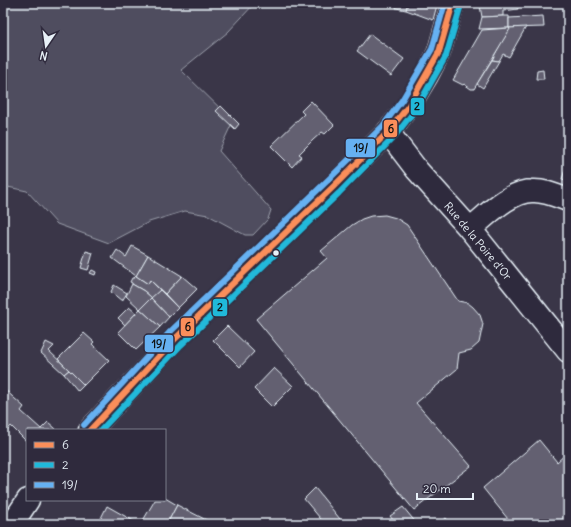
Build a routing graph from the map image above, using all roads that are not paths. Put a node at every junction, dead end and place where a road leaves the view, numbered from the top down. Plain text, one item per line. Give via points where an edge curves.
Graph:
1 (453, 3) edge
2 (388, 132) junction
3 (568, 200) edge
4 (470, 229) junction
5 (568, 351) edge
6 (91, 429) edge
7 (27, 501) edge
8 (12, 524) edge

1 - 2 main road via 439,52 409,105
2 - 4 main road, Rue de la Poire d'Or via 417,170
2 - 6 main road via 175,339
3 - 4 main road via 532,190 512,196
4 - 5 main road, Rue de la Poire d'Or
7 - 8 main road

